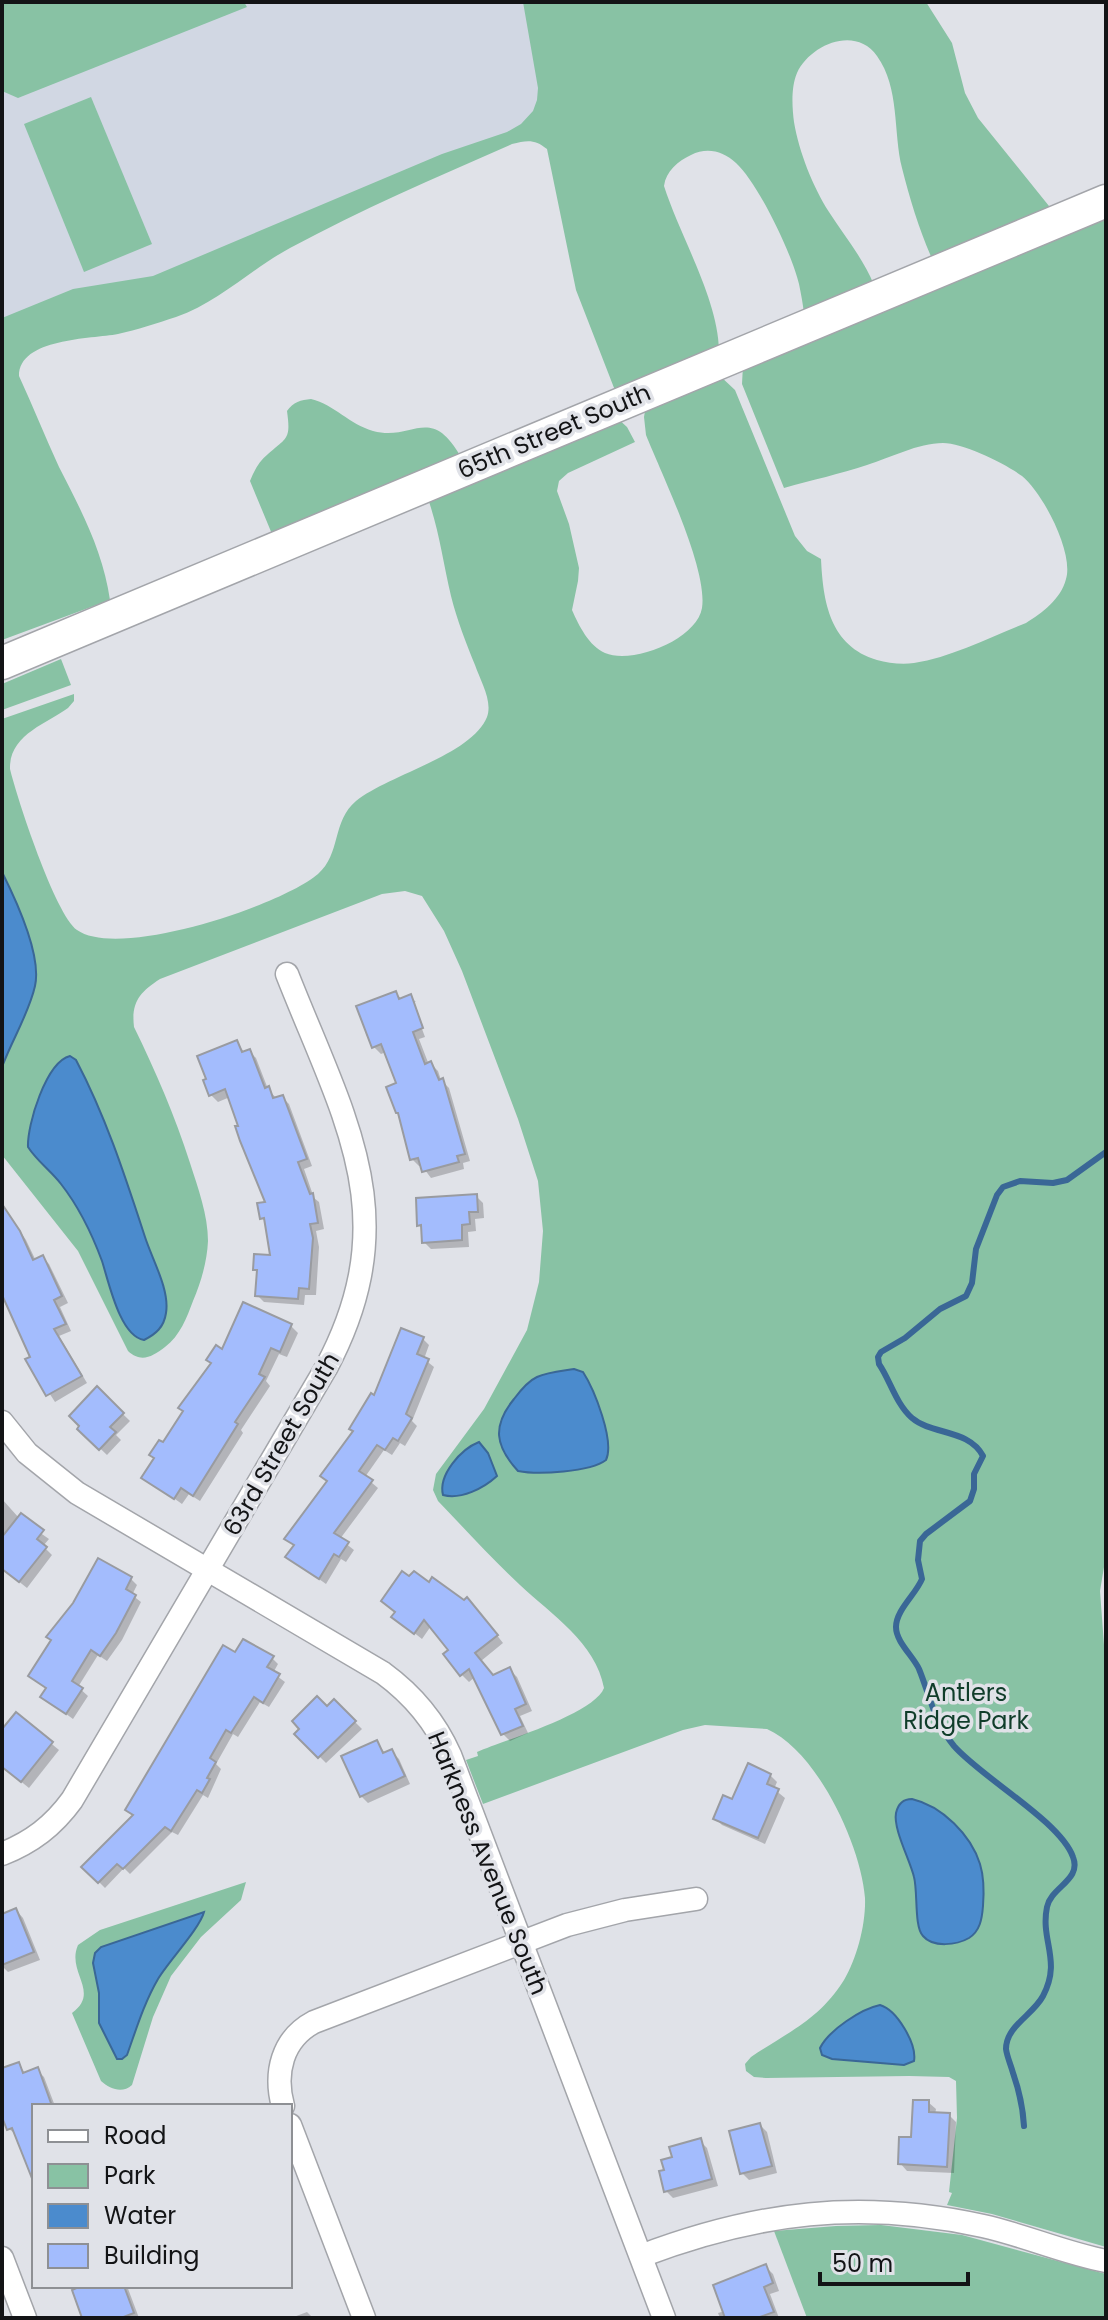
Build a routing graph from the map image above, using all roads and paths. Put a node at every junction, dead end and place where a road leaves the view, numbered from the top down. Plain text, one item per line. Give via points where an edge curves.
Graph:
1 (1106, 201) edge
2 (2, 663) edge
3 (287, 974) dead end
4 (2, 1422) edge
5 (207, 1570) junction
6 (2, 1854) edge
7 (696, 1899) dead end
8 (521, 1942) junction
9 (283, 2104) edge
10 (292, 2130) edge
11 (641, 2256) junction
12 (2, 2258) edge
13 (1106, 2261) edge
14 (25, 2318) edge
15 (364, 2318) edge
16 (664, 2318) edge

1 - 2 street, 65th Street South
3 - 5 street, 63rd Street South via 359,1164 364,1255 355,1303 339,1343
4 - 5 street, Harkness Avenue South via 60,1481
5 - 6 street, 63rd Street South via 72,1800 40,1835
5 - 8 street, Harkness Avenue South via 383,1673 423,1709 450,1755
7 - 8 street via 609,1913
8 - 9 street via 308,2026 282,2058 278,2080
8 - 11 street, Harkness Avenue South
10 - 15 street
11 - 13 street via 767,2218 859,2212 979,2225
11 - 16 street, Harkness Avenue South
12 - 14 street

